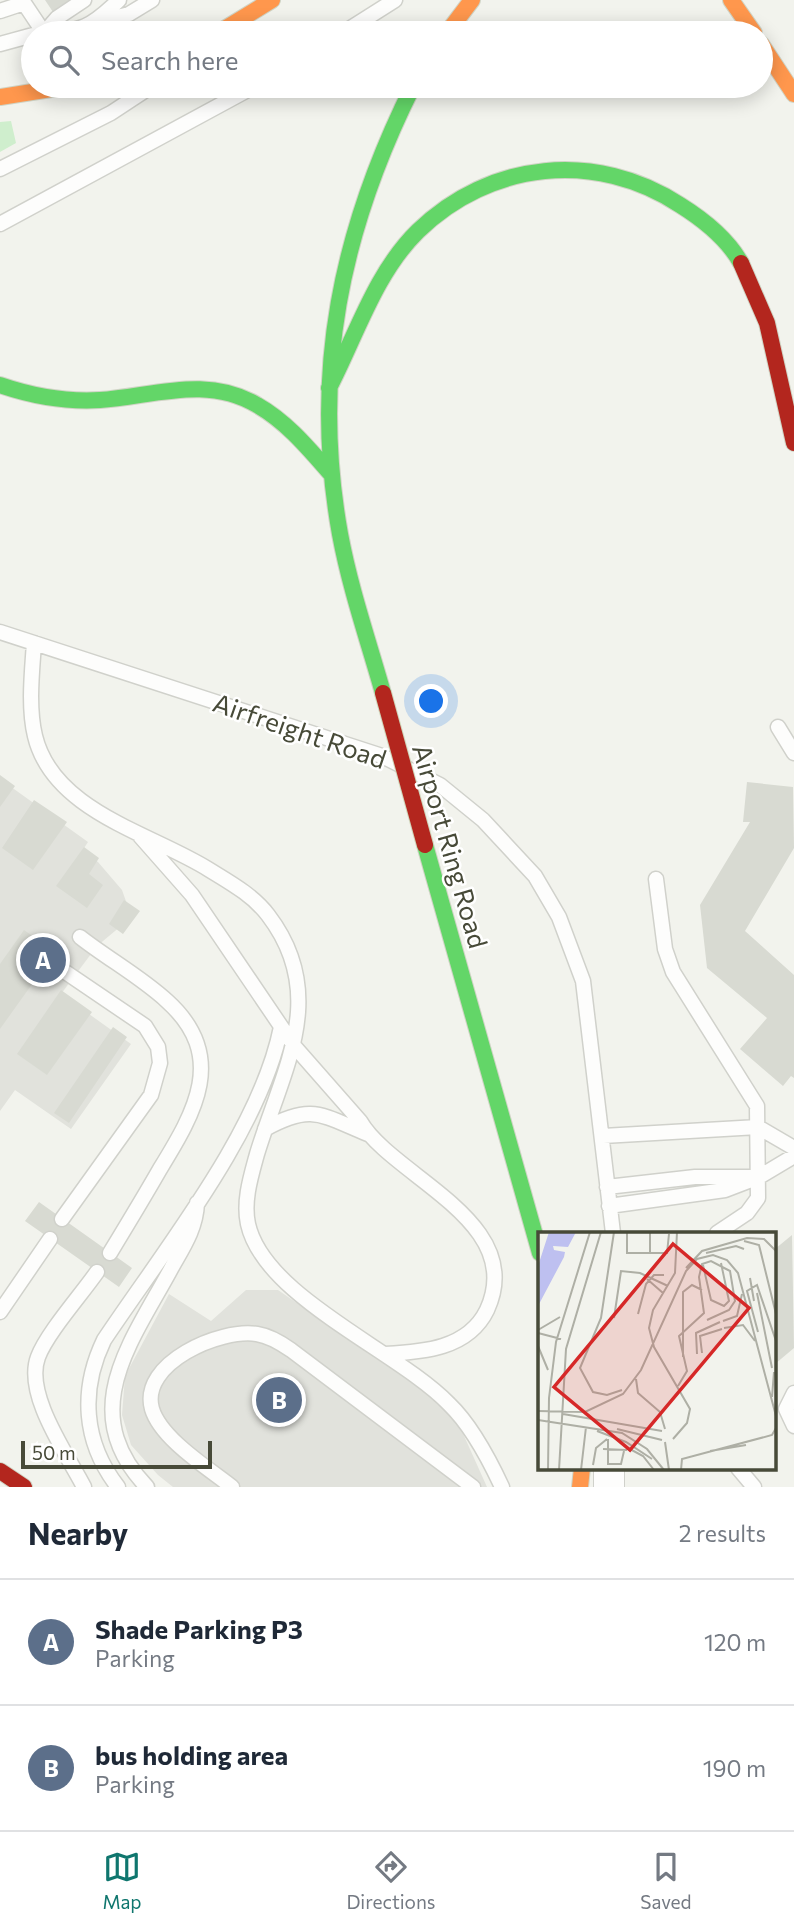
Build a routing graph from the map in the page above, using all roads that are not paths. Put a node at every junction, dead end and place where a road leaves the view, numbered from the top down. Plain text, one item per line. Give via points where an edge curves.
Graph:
1 (85, 0) edge
2 (119, 0) edge
3 (152, 0) edge
4 (272, 0) edge
5 (396, 0) edge
6 (472, 0) edge
7 (731, 0) edge
8 (23, 2) edge
9 (0, 11) edge
10 (35, 21) edge
11 (54, 21) edge
12 (97, 21) edge
13 (105, 21) edge
14 (239, 21) edge
15 (362, 21) edge
16 (456, 21) edge
17 (746, 21) edge
18 (21, 39) edge
19 (0, 44) edge
20 (773, 62) edge
21 (21, 94) edge
22 (794, 94) edge
23 (0, 97) edge
24 (134, 98) edge
25 (233, 98) edge
26 (407, 98) edge
27 (0, 169) edge
28 (0, 224) edge
29 (0, 385) edge
30 (329, 388) junction
31 (794, 443) edge
32 (331, 474) junction
33 (0, 632) edge
34 (34, 643) junction
35 (778, 727) dead end
36 (794, 752) edge
37 (136, 831) junction
38 (656, 879) dead end
39 (80, 937) dead end
40 (58, 967) dead end
41 (281, 1027) junction
42 (295, 1047) junction
43 (758, 1127) junction
44 (265, 1129) junction
45 (368, 1134) junction
46 (603, 1136) junction
47 (794, 1148) edge
48 (794, 1156) edge
49 (759, 1177) junction
50 (607, 1187) junction
51 (197, 1202) junction
52 (609, 1206) junction
53 (62, 1219) dead end
54 (613, 1232) edge
55 (718, 1232) edge
56 (50, 1239) dead end
57 (538, 1246) edge
58 (110, 1252) dead end
59 (97, 1272) dead end
60 (0, 1312) edge
61 (385, 1354) junction
62 (794, 1393) edge
63 (794, 1426) edge
64 (740, 1470) edge
65 (0, 1471) edge
66 (24, 1487) edge
67 (84, 1487) edge
68 (118, 1487) edge
69 (147, 1487) edge
70 (232, 1487) edge
71 (473, 1487) edge
72 (502, 1487) edge
73 (754, 1487) edge

1 - 11 lane
2 - 12 lane
3 - 13 lane via 130,14
4 - 14 main road
5 - 15 lane
6 - 16 main road
7 - 17 main road
8 - 9 lane
8 - 10 lane
18 - 19 lane
20 - 22 main road
21 - 23 main road
24 - 27 lane
25 - 28 lane
26 - 30 main road, Airport Ring Road via 382,148 353,228 334,312
29 - 32 main road via 57,399 97,400 187,386 215,389 269,413
30 - 31 main road via 396,256 425,224 470,192 506,176 542,167 585,167 659,189 702,220 737,256 765,314
30 - 32 main road, Airport Ring Road
32 - 57 main road, Airport Ring Road, bridge via 344,551
33 - 34 lane, Airfreight Road
34 - 37 lane via 35,736 48,765 81,801
34 - 46 lane, Airfreight Road via 382,756 440,785 484,820 535,876 569,943 583,981
35 - 36 lane
37 - 41 lane via 192,895
37 - 42 lane via 204,866 266,912 291,955 299,1009
38 - 43 lane via 664,949 673,972 754,1096
39 - 58 lane via 169,1002 190,1029 200,1060 199,1094 190,1119
40 - 53 lane via 145,1026 158,1047 160,1063 151,1095
41 - 42 lane
41 - 51 lane via 267,1080
42 - 44 lane
42 - 45 lane
43 - 46 lane
43 - 47 lane
43 - 49 lane
44 - 45 lane via 297,1113 308,1113
44 - 61 lane via 247,1207 256,1245 284,1282
45 - 61 lane via 458,1210 480,1236 492,1265 491,1301 468,1334 425,1352
46 - 50 lane, Airfreight Road
48 - 49 lane
49 - 50 lane via 695,1177
49 - 52 lane via 725,1190
49 - 55 lane via 755,1204
50 - 52 lane, Airfreight Road
51 - 68 lane via 104,1340 91,1371 88,1418 105,1471
51 - 69 lane via 191,1232 122,1360 114,1384 114,1425 120,1446
52 - 54 lane, Airfreight Road
56 - 60 lane
59 - 67 lane via 41,1351 34,1372 38,1396
61 - 72 lane via 450,1404
62 - 63 lane via 786,1409
64 - 73 lane
65 - 66 main road
70 - 71 lane via 162,1426 152,1411 150,1397 163,1370 189,1349 245,1334 276,1340

